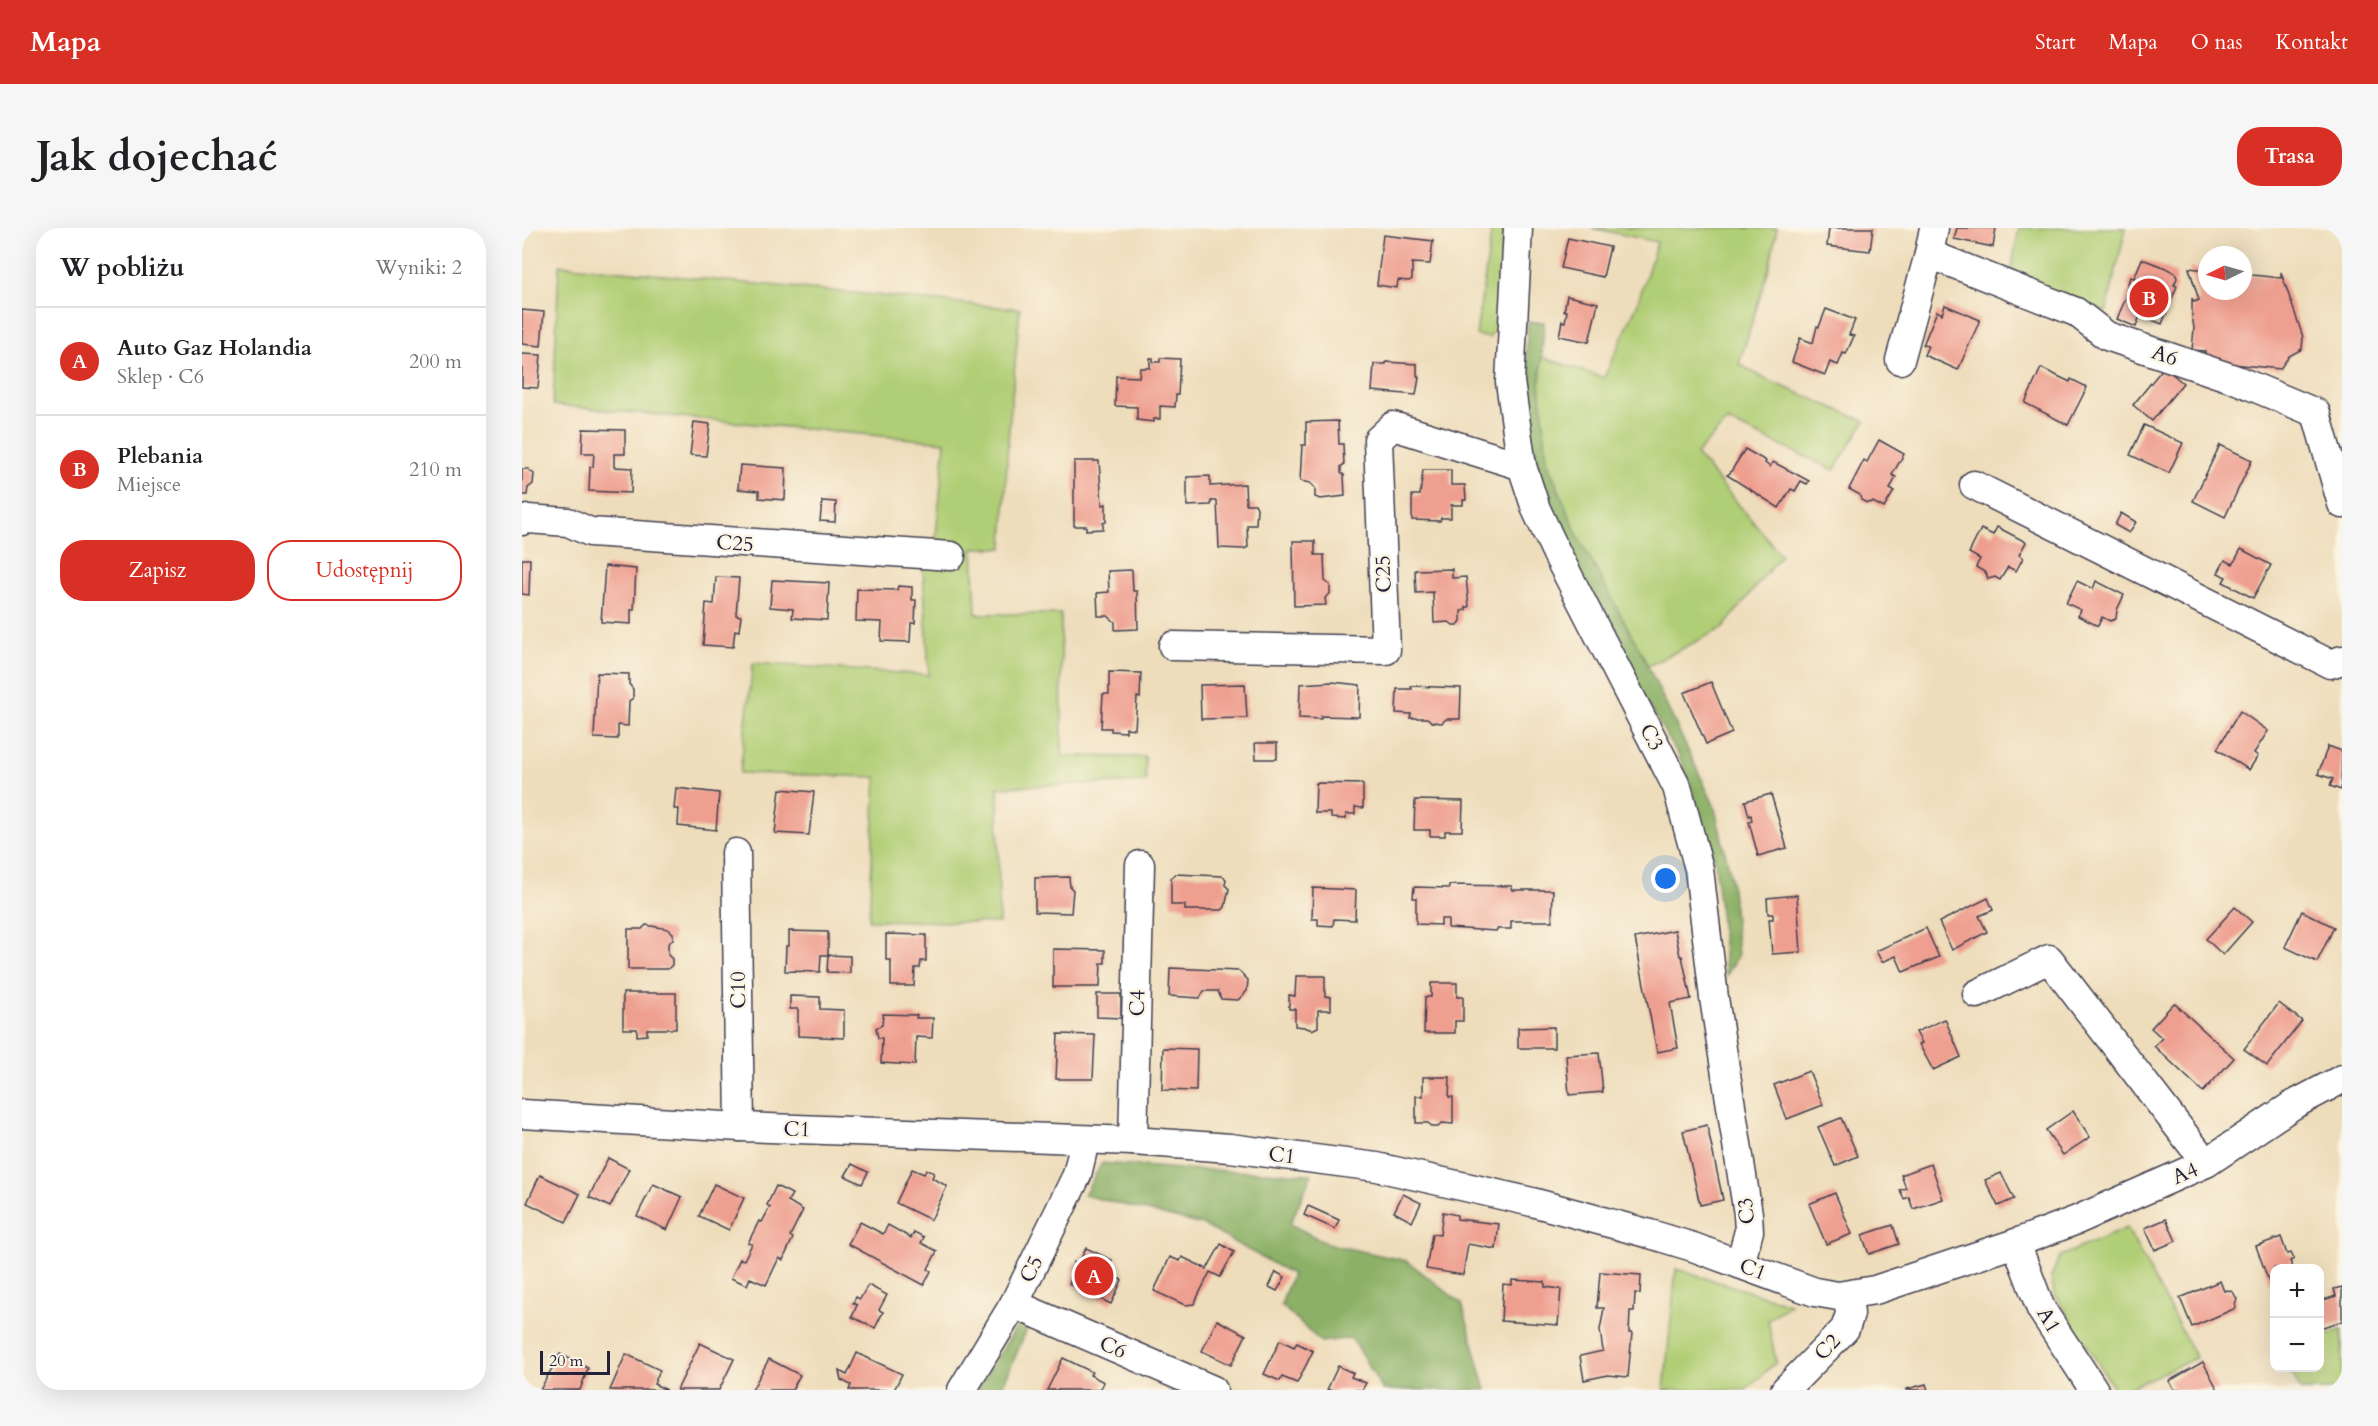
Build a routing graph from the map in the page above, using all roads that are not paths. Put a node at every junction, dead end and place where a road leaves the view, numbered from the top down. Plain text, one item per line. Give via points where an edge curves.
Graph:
1 (1518, 228) edge
2 (1932, 241) edge
3 (1900, 360) dead end
4 (1522, 466) junction
5 (1974, 485) dead end
6 (2342, 504) edge
7 (522, 521) edge
8 (951, 556) dead end
9 (1173, 646) dead end
10 (2342, 660) edge
11 (736, 853) dead end
12 (1140, 865) dead end
13 (1977, 994) dead end
14 (2342, 1080) edge
15 (522, 1114) edge
16 (741, 1127) junction
17 (1085, 1141) junction
18 (1133, 1141) junction
19 (2206, 1163) junction
20 (2016, 1244) junction
21 (1740, 1264) junction
22 (1848, 1296) junction
23 (1014, 1304) junction
24 (962, 1390) edge
25 (1213, 1390) edge
26 (1785, 1390) edge
27 (2094, 1390) edge

1 - 4 street, C3 via 1510,382
2 - 3 street
2 - 6 street, A6 via 2076,312 2107,336 2237,380 2316,413
4 - 9 street, C25 via 1393,426 1378,440 1386,650
4 - 21 street, C3 via 1540,518 1592,626 1661,753 1686,819 1699,869 1714,998 1748,1214 1749,1231
5 - 10 street via 2330,664
7 - 8 street, C25 via 568,522 590,532
11 - 16 street, C10
12 - 18 street, C4
13 - 19 street via 2049,959
14 - 19 street, A4 via 2293,1105
15 - 16 street, C1
16 - 17 street, C1
17 - 18 street, C1
17 - 23 street, C5 via 1077,1175
18 - 21 street, C1 via 1230,1148 1377,1167 1641,1231
19 - 20 street, A4
20 - 22 street, C1
20 - 27 street, A1 via 2041,1309
21 - 22 street, C1 via 1815,1292
22 - 26 street, C2 via 1850,1314 1845,1329
23 - 24 street, C5
23 - 25 street, C6

